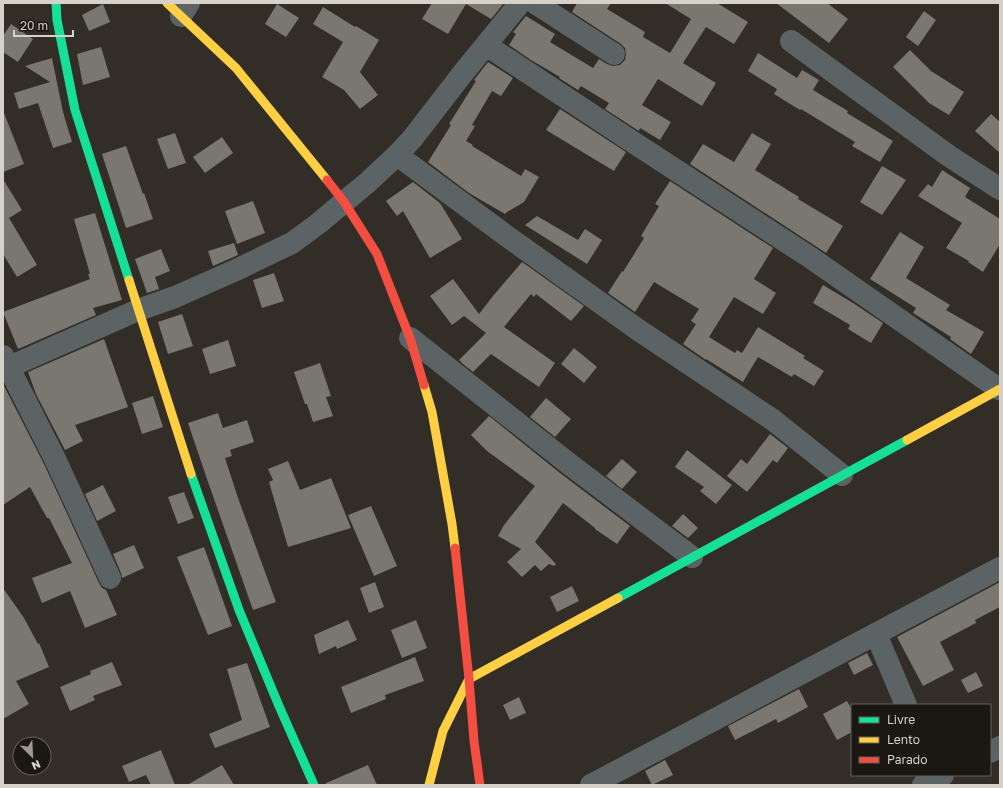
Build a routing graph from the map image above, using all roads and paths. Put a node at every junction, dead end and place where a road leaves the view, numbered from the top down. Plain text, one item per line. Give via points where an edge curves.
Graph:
1 (56, 3) edge
2 (520, 3) edge
3 (535, 3) edge
4 (179, 7) edge
5 (791, 41) dead end
6 (486, 45) junction
7 (614, 54) dead end
8 (397, 155) junction
9 (1000, 189) edge
10 (344, 202) junction
11 (138, 310) junction
12 (410, 338) junction
13 (6, 361) edge
14 (999, 389) edge
15 (842, 475) junction
16 (692, 557) junction
17 (1000, 568) edge
18 (110, 578) dead end
19 (876, 634) junction
20 (469, 679) junction
21 (906, 704) edge
22 (1000, 747) edge
23 (991, 752) edge
24 (314, 785) edge
25 (429, 785) edge
26 (480, 785) edge
27 (591, 785) edge

1 - 11 street via 75,110
2 - 6 street
3 - 7 street
4 - 10 street via 236,68
5 - 9 street
6 - 8 street
6 - 14 street via 810,258
8 - 10 street
8 - 15 street via 631,324 773,420
10 - 11 street via 292,243 175,297
10 - 12 street via 377,254
11 - 13 street
11 - 24 street via 239,610
12 - 16 street
12 - 20 street via 432,412 452,524
13 - 18 street
14 - 15 street
15 - 16 street
16 - 20 street
17 - 19 street
19 - 21 street
19 - 27 street
20 - 25 street via 443,731
20 - 26 street
22 - 23 street

